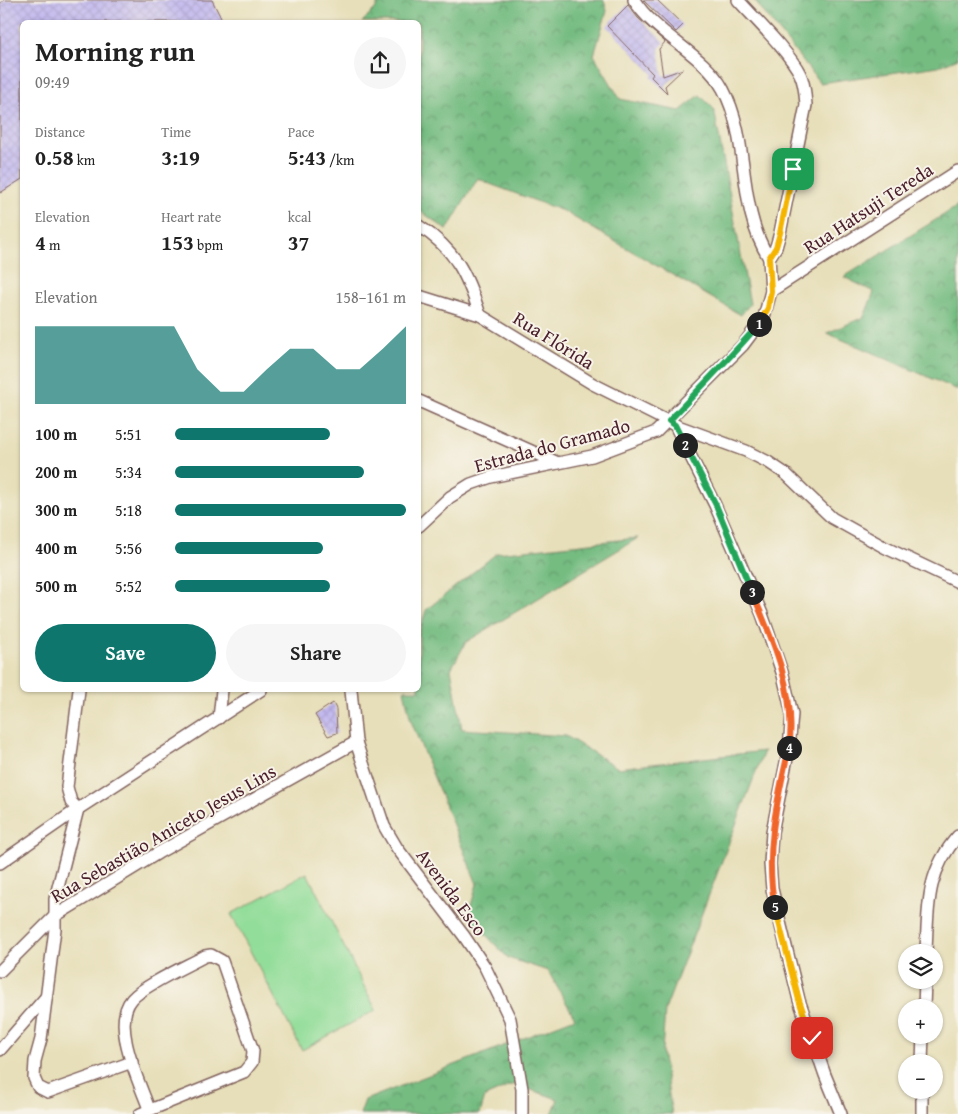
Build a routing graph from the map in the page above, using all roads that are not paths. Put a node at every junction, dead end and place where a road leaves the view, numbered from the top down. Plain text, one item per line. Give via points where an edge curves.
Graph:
1 (634, 0) edge
2 (738, 0) edge
3 (958, 171) edge
4 (421, 227) edge
5 (769, 258) junction
6 (771, 291) junction
7 (421, 297) edge
8 (480, 315) junction
9 (421, 401) edge
10 (672, 423) junction
11 (558, 463) junction
12 (421, 524) edge
13 (957, 584) edge
14 (79, 692) edge
15 (222, 692) edge
16 (258, 692) edge
17 (351, 692) edge
18 (220, 718) junction
19 (356, 742) junction
20 (78, 809) junction
21 (958, 836) edge
22 (0, 863) edge
23 (55, 916) junction
24 (927, 944) edge
25 (0, 971) edge
26 (46, 997) junction
27 (0, 1050) edge
28 (132, 1062) junction
29 (922, 1099) edge
30 (144, 1112) edge
31 (522, 1114) edge
32 (841, 1114) edge
33 (922, 1114) edge

1 - 5 street via 722,88 739,143 748,208 759,242
2 - 5 street via 800,73 805,89 806,105 780,233
3 - 6 street, Rua Hatsuji Tereda
4 - 8 street via 456,259 469,280
5 - 6 street, Estrada do Gramado
6 - 10 street, Estrada do Gramado via 764,317 743,345
7 - 8 street, Rua Flórida
8 - 10 street, Rua Flórida via 569,371
9 - 11 street
10 - 11 street, Estrada do Gramado via 634,442
10 - 13 street via 768,462 786,474 832,518
10 - 32 street via 716,505 762,614 783,675 792,714 789,748 772,832 772,890 799,1000
11 - 12 street, Estrada do Gramado via 490,476 471,484 450,497
14 - 20 street via 67,787 71,802
15 - 18 street
16 - 18 street
17 - 19 street, Avenida Esco
18 - 20 street
19 - 23 street, Rua Sebastião Aniceto Jesus Lins via 158,853
19 - 31 street, Avenida Esco via 384,826 484,966 510,1019 522,1089
20 - 22 street
20 - 23 street via 57,889
21 - 24 street via 941,860 931,885
23 - 25 street, Rua Sebastião Aniceto Jesus Lins
23 - 26 street
26 - 27 street
26 - 28 street via 34,1078 42,1090 57,1090
28 - 30 street
28 - 30 street via 124,1026 131,1000 205,956 222,961 252,1051 252,1062 244,1072
29 - 33 street

